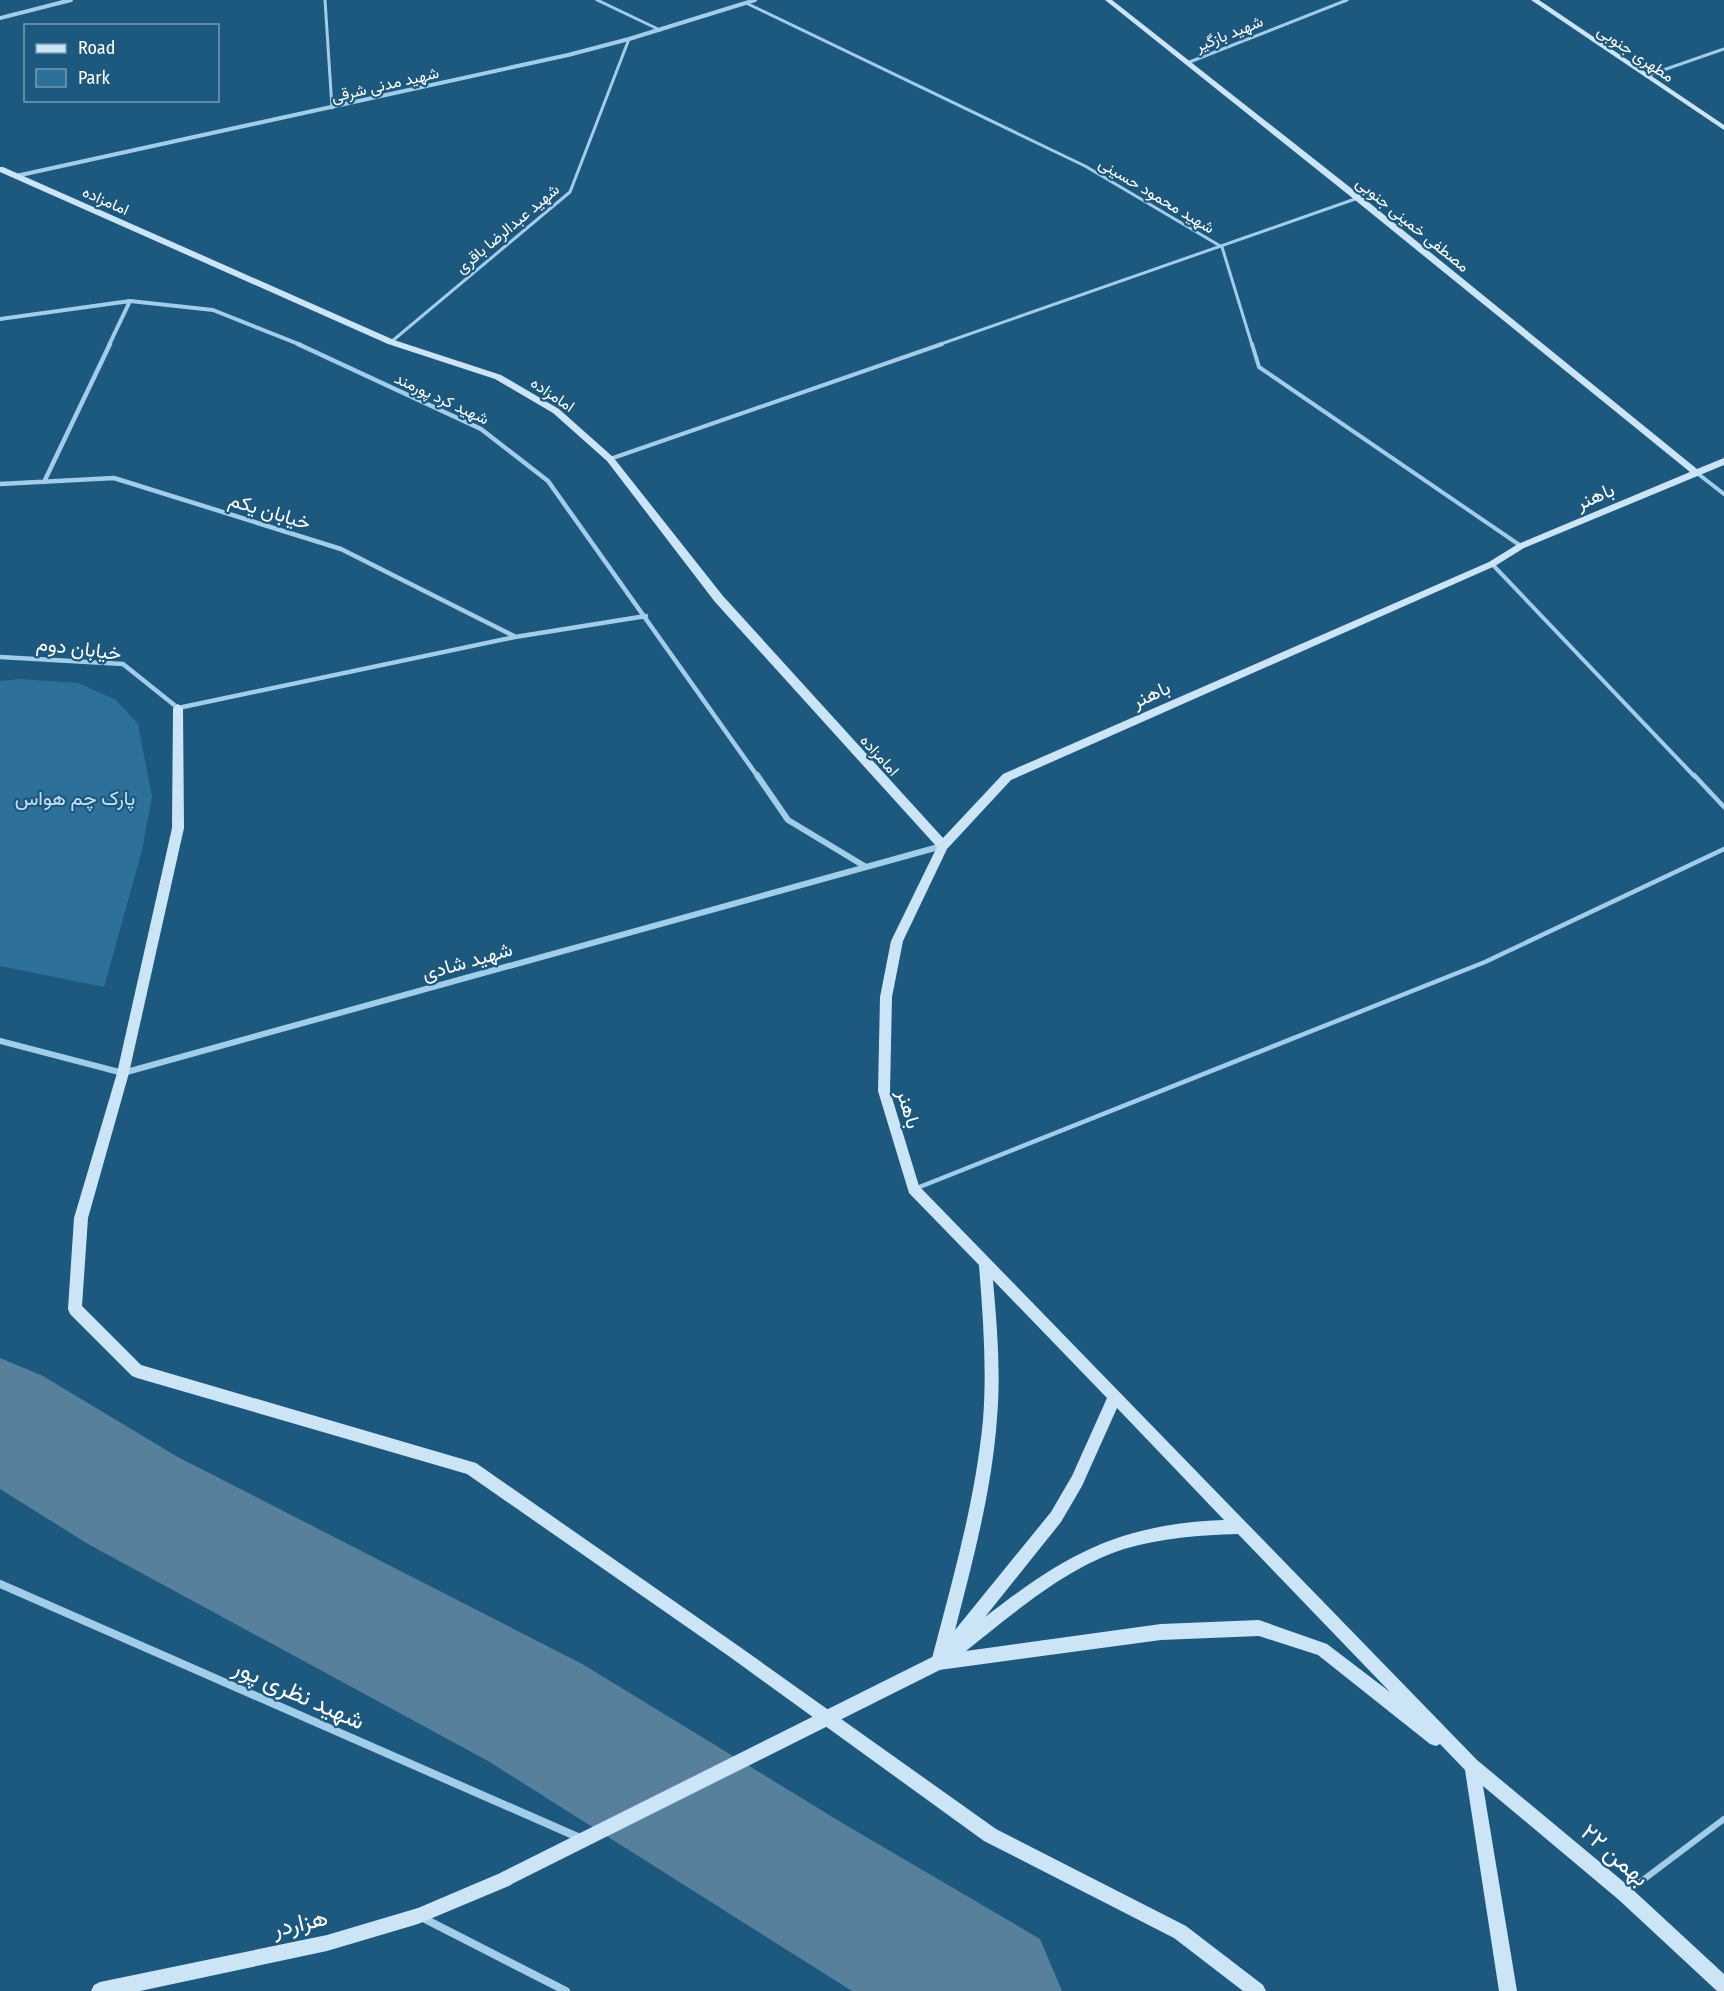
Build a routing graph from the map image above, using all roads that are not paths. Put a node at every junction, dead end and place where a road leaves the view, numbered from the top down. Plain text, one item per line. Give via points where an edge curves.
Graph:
1 (71, 0) edge
2 (325, 0) edge
3 (597, 0) edge
4 (755, 0) edge
5 (1108, 0) edge
6 (1330, 0) edge
7 (1347, 0) edge
8 (1534, 0) edge
9 (746, 3) junction
10 (1334, 3) junction
11 (0, 18) edge
12 (660, 30) junction
13 (629, 39) junction
14 (1724, 49) edge
15 (1187, 63) junction
16 (1646, 76) junction
17 (332, 108) junction
18 (1724, 128) edge
19 (0, 169) edge
20 (16, 176) junction
21 (1358, 198) junction
22 (1222, 247) junction
23 (130, 301) junction
24 (0, 319) edge
25 (391, 342) junction
26 (610, 459) junction
27 (1724, 462) edge
28 (1697, 473) junction
29 (44, 482) junction
30 (0, 484) edge
31 (1724, 494) edge
32 (1521, 546) junction
33 (1492, 564) junction
34 (646, 616) junction
35 (515, 637) junction
36 (0, 657) edge
37 (178, 708) junction
38 (1724, 807) edge
39 (943, 846) junction
40 (1724, 849) edge
41 (866, 867) junction
42 (0, 1041) edge
43 (123, 1073) junction
44 (914, 1189) junction
45 (985, 1263) junction
46 (1115, 1396) junction
47 (1240, 1527) junction
48 (0, 1584) edge
49 (939, 1662) junction
50 (1472, 1766) junction
51 (1724, 1819) edge
52 (583, 1839) junction
53 (1625, 1894) junction
54 (418, 1916) junction
55 (1724, 1986) edge
56 (100, 1991) edge
57 (566, 1991) edge
58 (1257, 1991) edge
59 (1508, 1991) edge

1 - 11 street
2 - 17 lane
3 - 12 lane
4 - 9 street, شهید مدنی شرقی
5 - 15 street, مصطفی خمینی جنوبی
6 - 10 lane
7 - 10 lane, شهید بازگیر
8 - 16 street, مطهری جنوبی
9 - 12 street, شهید مدنی شرقی
9 - 22 lane, شهید محمود حسینی via 1085,166
10 - 15 lane, شهید بازگیر
12 - 13 street, شهید مدنی شرقی
13 - 17 street, شهید مدنی شرقی
13 - 25 lane, شهید عبدالرضا باقری via 570,192
14 - 16 lane
15 - 21 street, مصطفی خمینی جنوبی
16 - 18 street, مطهری جنوبی
17 - 20 street, شهید مدنی شرقی
19 - 20 street, امامزاده
20 - 25 street, امامزاده
21 - 22 lane
21 - 28 street, مصطفی خمینی جنوبی
22 - 26 lane
22 - 32 lane, شهید محمود حسینی via 1259,367
23 - 24 street, شهید کرد پورمند
23 - 29 street
23 - 34 street, شهید کرد پورمند via 213,310 296,343 482,429 548,481
25 - 26 street, امامزاده via 498,377 556,411
26 - 39 street, امامزاده via 719,599
27 - 28 street, باهنر
28 - 31 lane
28 - 32 street, باهنر
29 - 30 street, خیابان یکم
29 - 35 street, خیابان یکم via 114,478 340,549
32 - 33 street, باهنر
33 - 38 lane
33 - 39 street, باهنر via 1007,777
34 - 35 street
34 - 41 street, شهید کرد پورمند via 788,820
35 - 37 street
36 - 37 street, خیابان دوم via 123,664
37 - 43 street via 178,828
39 - 41 street, شهید شادی
39 - 44 street, باهنر via 897,941 886,997 884,1091
40 - 44 lane via 1485,962
41 - 43 street, شهید شادی
42 - 43 street
43 - 58 street via 81,1218 75,1309 136,1371 471,1468 990,1835 1180,1932
44 - 45 street
45 - 46 street
45 - 49 street via 990,1320 990,1420 974,1521
46 - 47 street
46 - 49 street via 1077,1481 1056,1517
47 - 49 street via 1195,1528 1139,1537 1090,1555 1028,1595
47 - 50 street
48 - 52 street, شهید نظری پور
49 - 50 street via 1161,1632 1259,1628 1322,1649
49 - 52 street, هزاردر, bridge
50 - 53 street, ۲۲ بهمن
50 - 59 street
51 - 53 lane
52 - 54 street, هزاردر, bridge via 505,1879
53 - 55 street, ۲۲ بهمن
54 - 56 street, هزاردر via 327,1943
54 - 57 street

